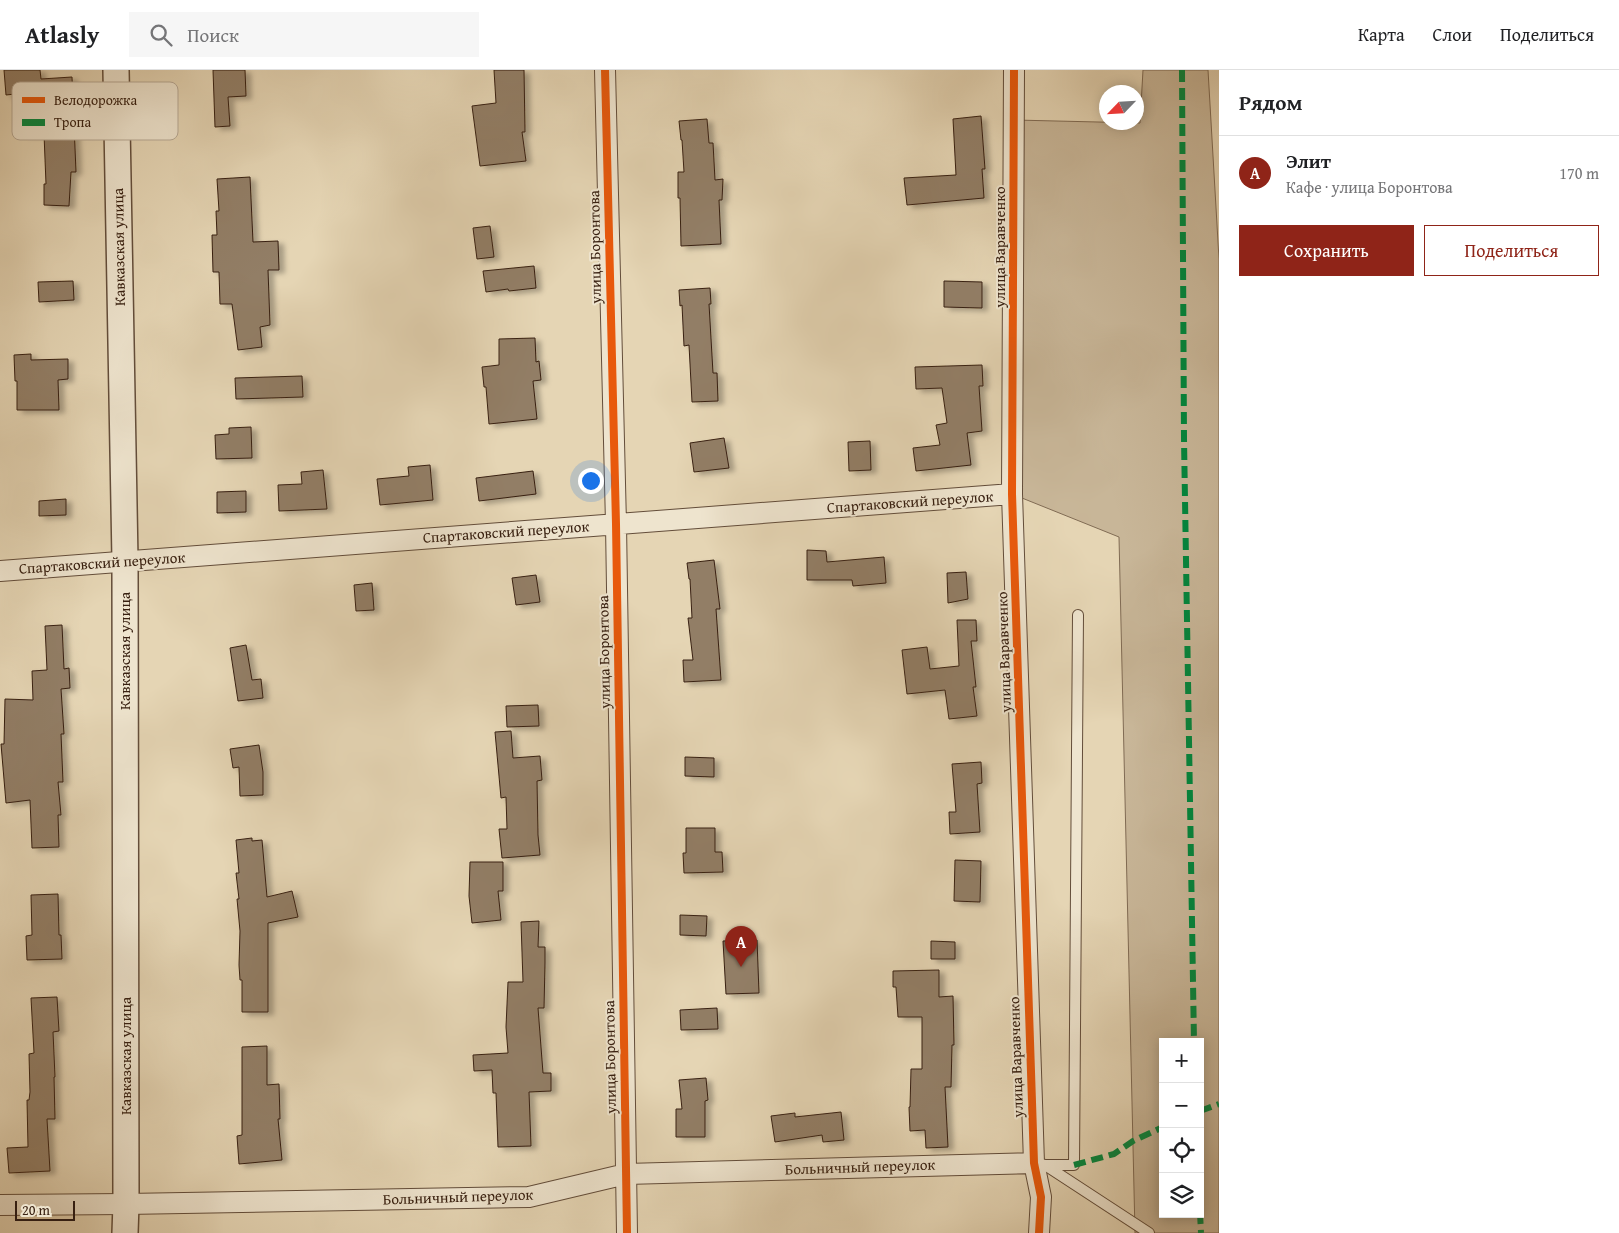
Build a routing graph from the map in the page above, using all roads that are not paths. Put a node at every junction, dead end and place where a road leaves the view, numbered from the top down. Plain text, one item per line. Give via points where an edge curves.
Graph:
1 (605, 70) edge
2 (1014, 70) edge
3 (117, 140) edge
4 (1012, 494) junction
5 (616, 524) junction
6 (125, 560) junction
7 (0, 570) edge
8 (1078, 615) dead end
9 (1039, 1164) junction
10 (626, 1174) junction
11 (126, 1204) junction
12 (0, 1205) edge
13 (125, 1233) edge
14 (627, 1233) edge
15 (1039, 1233) edge
16 (1149, 1233) edge

1 - 5 street, улица Боронтова
2 - 4 street, улица Варавченко
3 - 6 street, Кавказская улица
4 - 5 street, Спартаковский переулок
4 - 9 street, улица Варавченко
5 - 6 street, Спартаковский переулок
5 - 10 street, улица Боронтова
6 - 7 street, Спартаковский переулок
6 - 11 street, Кавказская улица
8 - 9 lane via 1074,1165
9 - 10 street, Больничный переулок
9 - 15 street, улица Варавченко
9 - 16 lane
10 - 11 street, Больничный переулок via 529,1197
10 - 14 street, улица Боронтова
11 - 12 street, Больничный переулок
11 - 13 street, Кавказская улица

